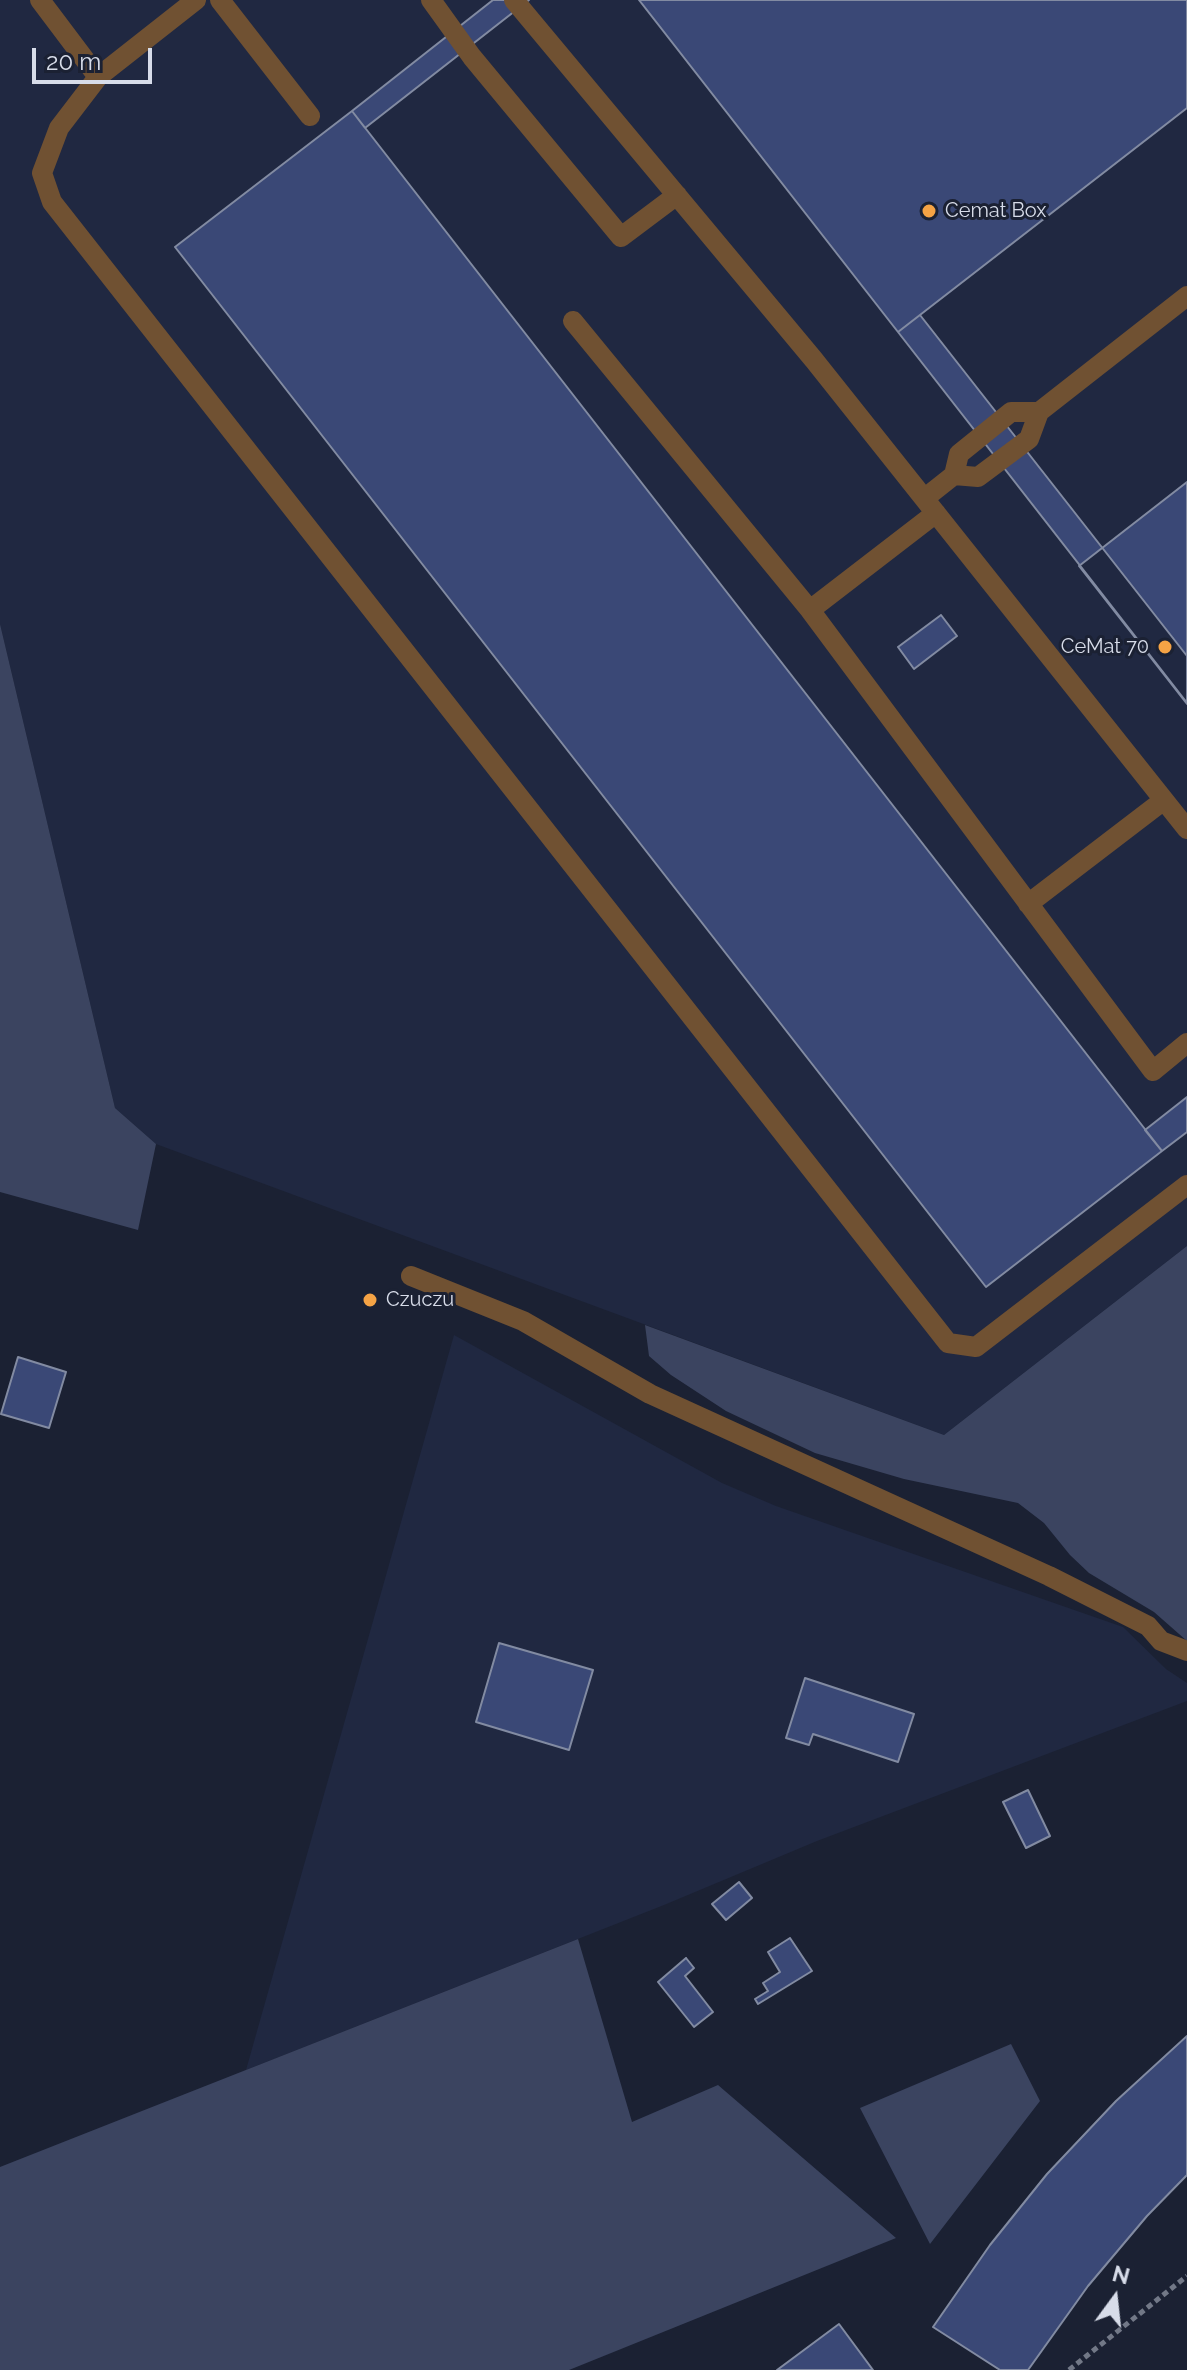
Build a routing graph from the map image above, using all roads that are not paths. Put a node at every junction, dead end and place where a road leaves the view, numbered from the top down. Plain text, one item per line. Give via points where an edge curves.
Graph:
1 (40, 0) edge
2 (196, 0) edge
3 (220, 0) edge
4 (431, 0) edge
5 (514, 0) edge
6 (98, 77) junction
7 (310, 116) dead end
8 (677, 195) junction
9 (1187, 296) edge
10 (573, 321) dead end
11 (1039, 412) junction
12 (954, 475) junction
13 (931, 505) junction
14 (810, 610) junction
15 (1164, 800) junction
16 (1187, 829) edge
17 (1028, 904) junction
18 (1187, 1043) edge
19 (1187, 1185) edge
20 (411, 1276) dead end
21 (1187, 1651) edge

1 - 6 lane
2 - 6 lane
3 - 7 lane
4 - 8 lane via 621,237
5 - 8 lane
6 - 19 lane via 59,128 42,173 52,202 948,1343 976,1347
8 - 13 lane
9 - 11 lane
10 - 14 lane
11 - 12 lane via 1011,412 959,454
11 - 12 lane via 1029,439 986,472 978,477
12 - 13 lane
13 - 14 lane
13 - 15 lane
14 - 17 lane
15 - 16 lane
15 - 17 lane
17 - 18 lane via 1153,1071
20 - 21 lane via 523,1321 650,1394 1049,1576

